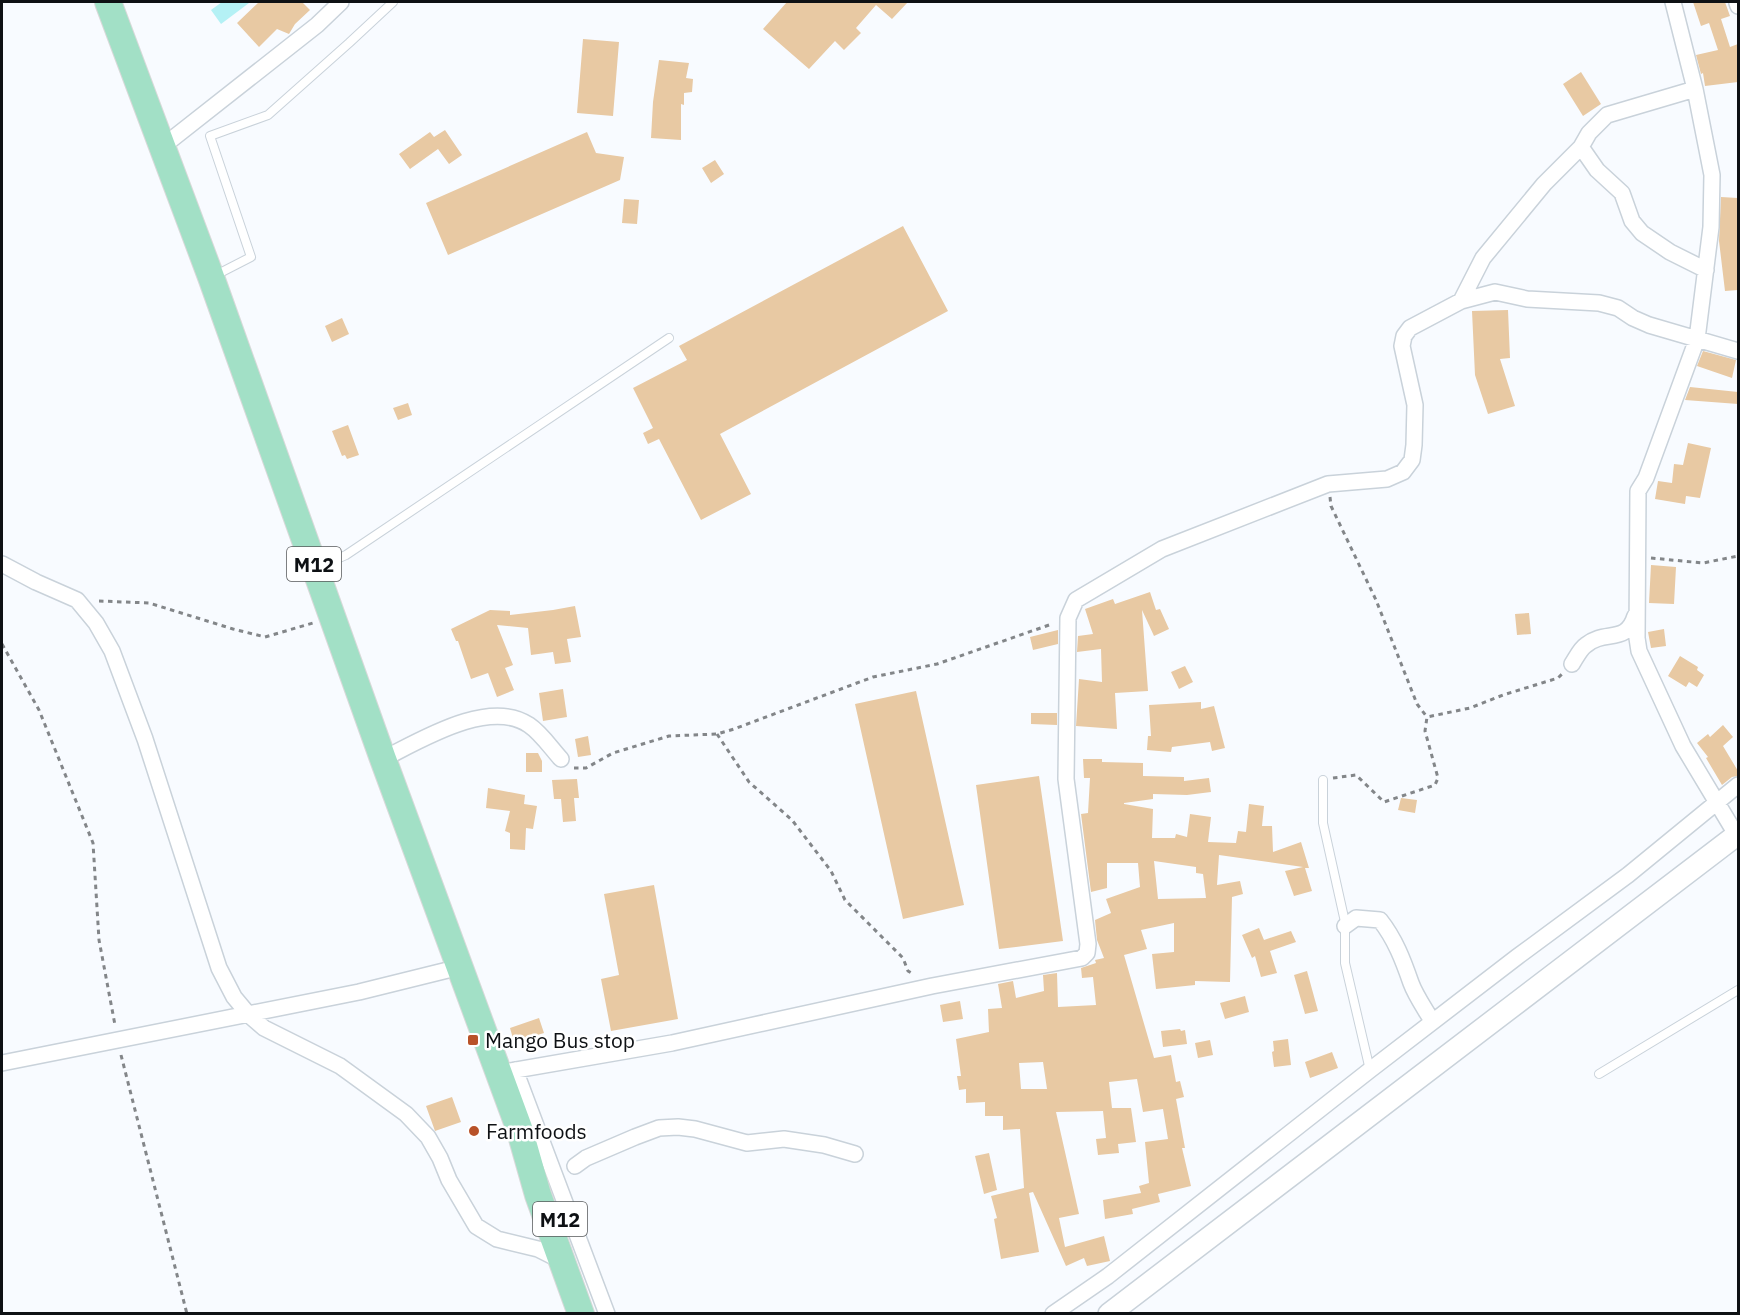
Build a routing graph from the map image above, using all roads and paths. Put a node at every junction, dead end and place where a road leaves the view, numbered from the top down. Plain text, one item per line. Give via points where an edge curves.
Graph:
1 (108, 2) edge
2 (341, 2) edge
3 (393, 2) edge
4 (1673, 2) edge
5 (1695, 88) junction
6 (162, 147) junction
7 (1581, 147) junction
8 (1706, 270) junction
9 (211, 277) junction
10 (1461, 301) junction
11 (669, 338) dead end
12 (1697, 339) junction
13 (1738, 351) edge
14 (1328, 484) junction
15 (1738, 556) edge
16 (1636, 557) junction
17 (2, 564) edge
18 (315, 569) junction
19 (77, 600) junction
20 (1637, 610) junction
21 (332, 618) junction
22 (1068, 618) junction
23 (2, 644) edge
24 (1572, 664) joint
25 (1427, 717) junction
26 (717, 734) junction
27 (383, 759) junction
28 (561, 759) joint
29 (1323, 780) joint
30 (1738, 785) edge
31 (1716, 802) junction
32 (1738, 835) edge
33 (1345, 926) junction
34 (460, 967) junction
35 (932, 986) junction
36 (1738, 990) edge
37 (249, 1015) junction
38 (1429, 1016) dead end
39 (118, 1040) junction
40 (2, 1063) edge
41 (1370, 1070) junction
42 (507, 1072) junction
43 (1599, 1074) dead end
44 (519, 1128) junction
45 (855, 1154) dead end
46 (575, 1166) dead end
47 (562, 1261) junction
48 (187, 1314) edge
49 (581, 1314) edge
50 (595, 1314) edge
51 (607, 1314) edge
52 (1053, 1314) edge
53 (1109, 1314) edge

1 - 6 highway, M12
2 - 6 street
3 - 9 lane via 268,115 210,136 251,257
4 - 5 street
5 - 7 street via 1607,115
5 - 8 street via 1712,175
6 - 9 highway, M12
7 - 8 street via 1597,170 1622,193 1632,220 1642,233
7 - 10 street via 1544,184 1483,258
8 - 12 street
9 - 18 highway, M12
10 - 12 street via 1495,292 1527,299 1599,303 1618,308 1649,326
10 - 14 street via 1410,328 1404,336 1402,346 1415,405 1412,460 1403,472 1387,479
11 - 18 lane via 346,555
12 - 13 street
12 - 16 street via 1638,491
14 - 22 street via 1162,549 1076,600
14 - 25 path via 1331,506 1376,600 1417,704
15 - 16 path via 1702,563
16 - 20 street
17 - 19 street
18 - 21 highway, M12
19 - 21 path via 149,603 265,637
19 - 37 street via 112,651 145,739 219,968
20 - 24 street via 1632,626 1622,634 1603,636 1586,645
20 - 31 street via 1639,651 1683,746
21 - 27 highway, M12
22 - 26 path via 937,664 873,677
22 - 35 street via 1066,779 1088,953 1082,958
23 - 39 path via 39,710 93,843 99,940
24 - 25 path via 1558,678 1470,708
25 - 29 path via 1425,731 1438,778 1435,785 1384,802 1356,775
26 - 28 path via 669,736 613,753 586,768 572,768
26 - 35 path via 749,782 799,828 831,871 845,900 903,958 908,971
27 - 28 street via 469,720 506,715 530,725
27 - 34 highway, M12
29 - 33 lane via 1323,823
30 - 31 street
31 - 32 street
31 - 41 street via 1628,875
32 - 53 main road
33 - 38 street via 1356,918 1380,920 1391,934 1411,985
33 - 41 lane via 1345,963
34 - 37 street
34 - 42 highway, M12
35 - 42 street via 672,1043
36 - 43 lane
37 - 39 street
37 - 47 street via 264,1028 339,1066 406,1114 428,1137 476,1226 497,1239 538,1249
39 - 40 street
39 - 48 path
41 - 52 street via 1108,1276
42 - 44 highway, M12
42 - 51 street
44 - 47 highway, M12
44 - 50 highway, M12 via 549,1191
45 - 46 street via 824,1144 784,1139 747,1143 678,1127 659,1128 635,1137
47 - 49 highway, M12

